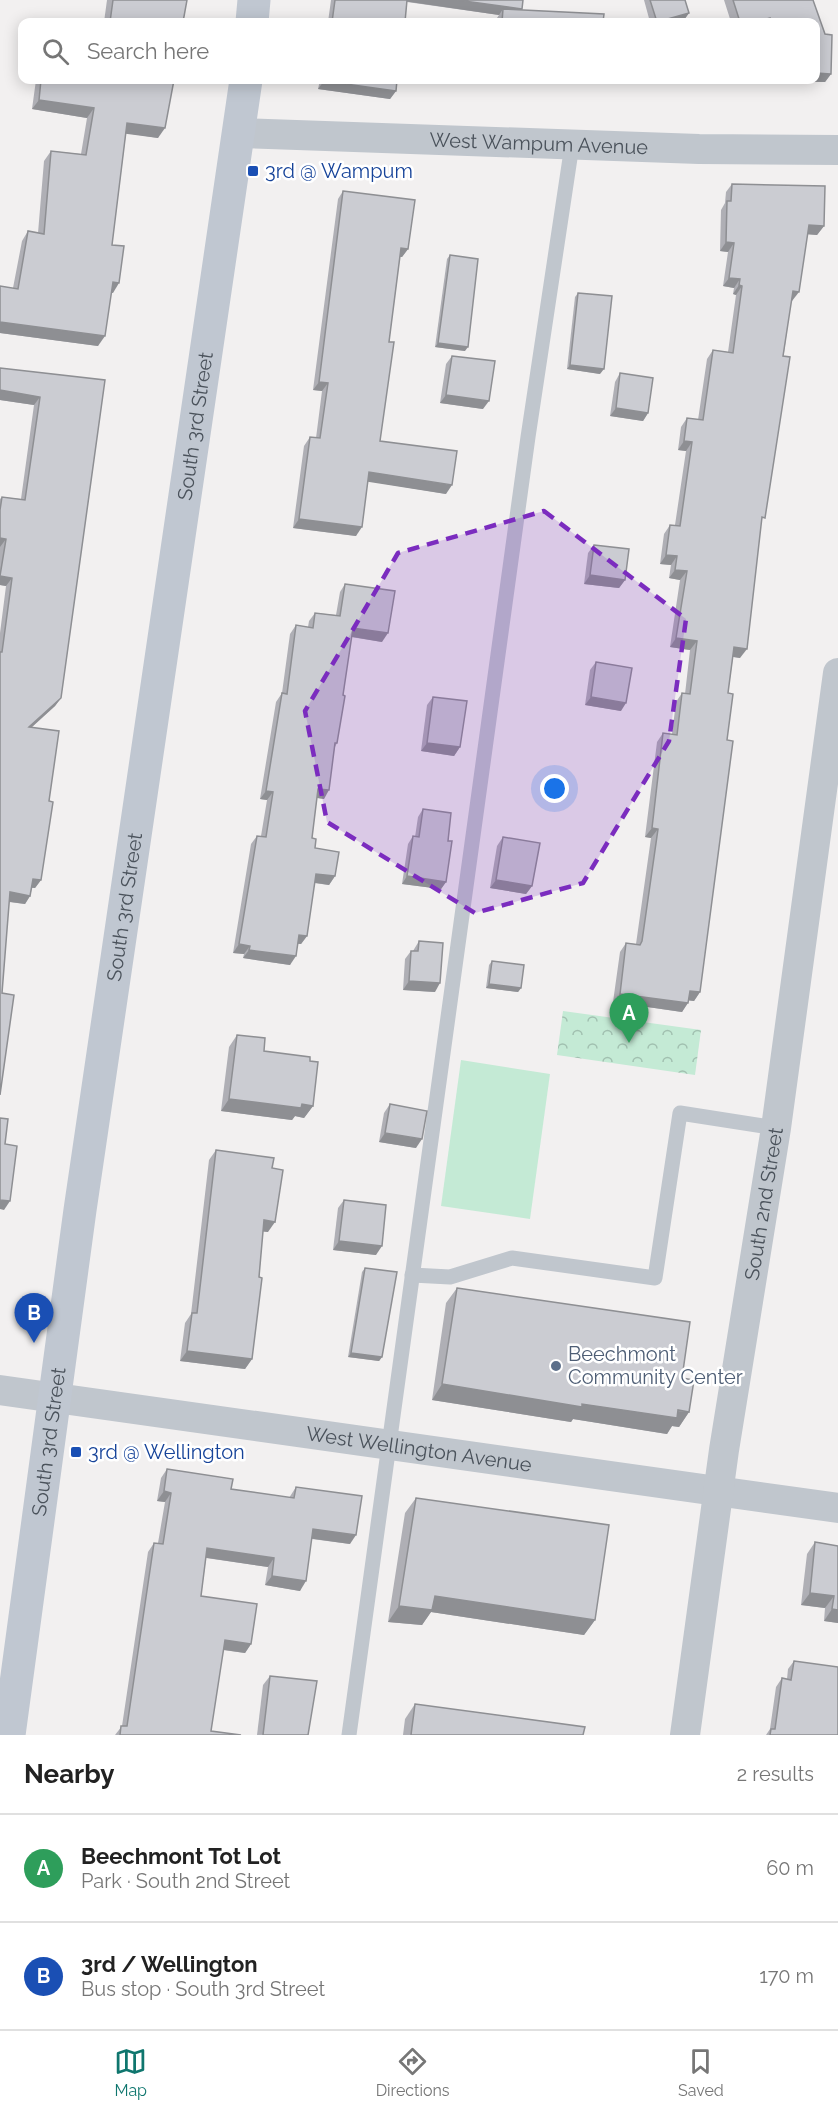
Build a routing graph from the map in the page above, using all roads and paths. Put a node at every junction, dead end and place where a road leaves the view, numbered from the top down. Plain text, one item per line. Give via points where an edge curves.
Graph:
1 (254, 0) edge
2 (252, 18) edge
3 (245, 84) edge
4 (238, 133) junction
5 (572, 145) junction
6 (838, 150) edge
7 (838, 673) edge
8 (830, 792) edge
9 (776, 1128) junction
10 (412, 1275) junction
11 (0, 1390) edge
12 (56, 1399) junction
13 (387, 1446) junction
14 (718, 1492) junction
15 (838, 1508) edge
16 (9, 1735) edge
17 (349, 1735) edge
18 (685, 1735) edge

1 - 2 main road
3 - 4 main road, South 3rd Street
4 - 5 street, West Wampum Avenue
4 - 12 main road, South 3rd Street via 80,1210
5 - 6 street, West Wampum Avenue
5 - 10 lane via 526,448
7 - 8 street, South 2nd Street
8 - 9 street, South 2nd Street
9 - 10 lane via 680,1113 655,1278 512,1258 450,1277
9 - 14 street, South 2nd Street
10 - 13 lane
11 - 12 street, West Wellington Avenue
12 - 13 street, West Wellington Avenue
12 - 16 main road, South 3rd Street
13 - 14 street, West Wellington Avenue
13 - 17 lane
14 - 15 street, West Wellington Avenue
14 - 18 street, South 2nd Street

